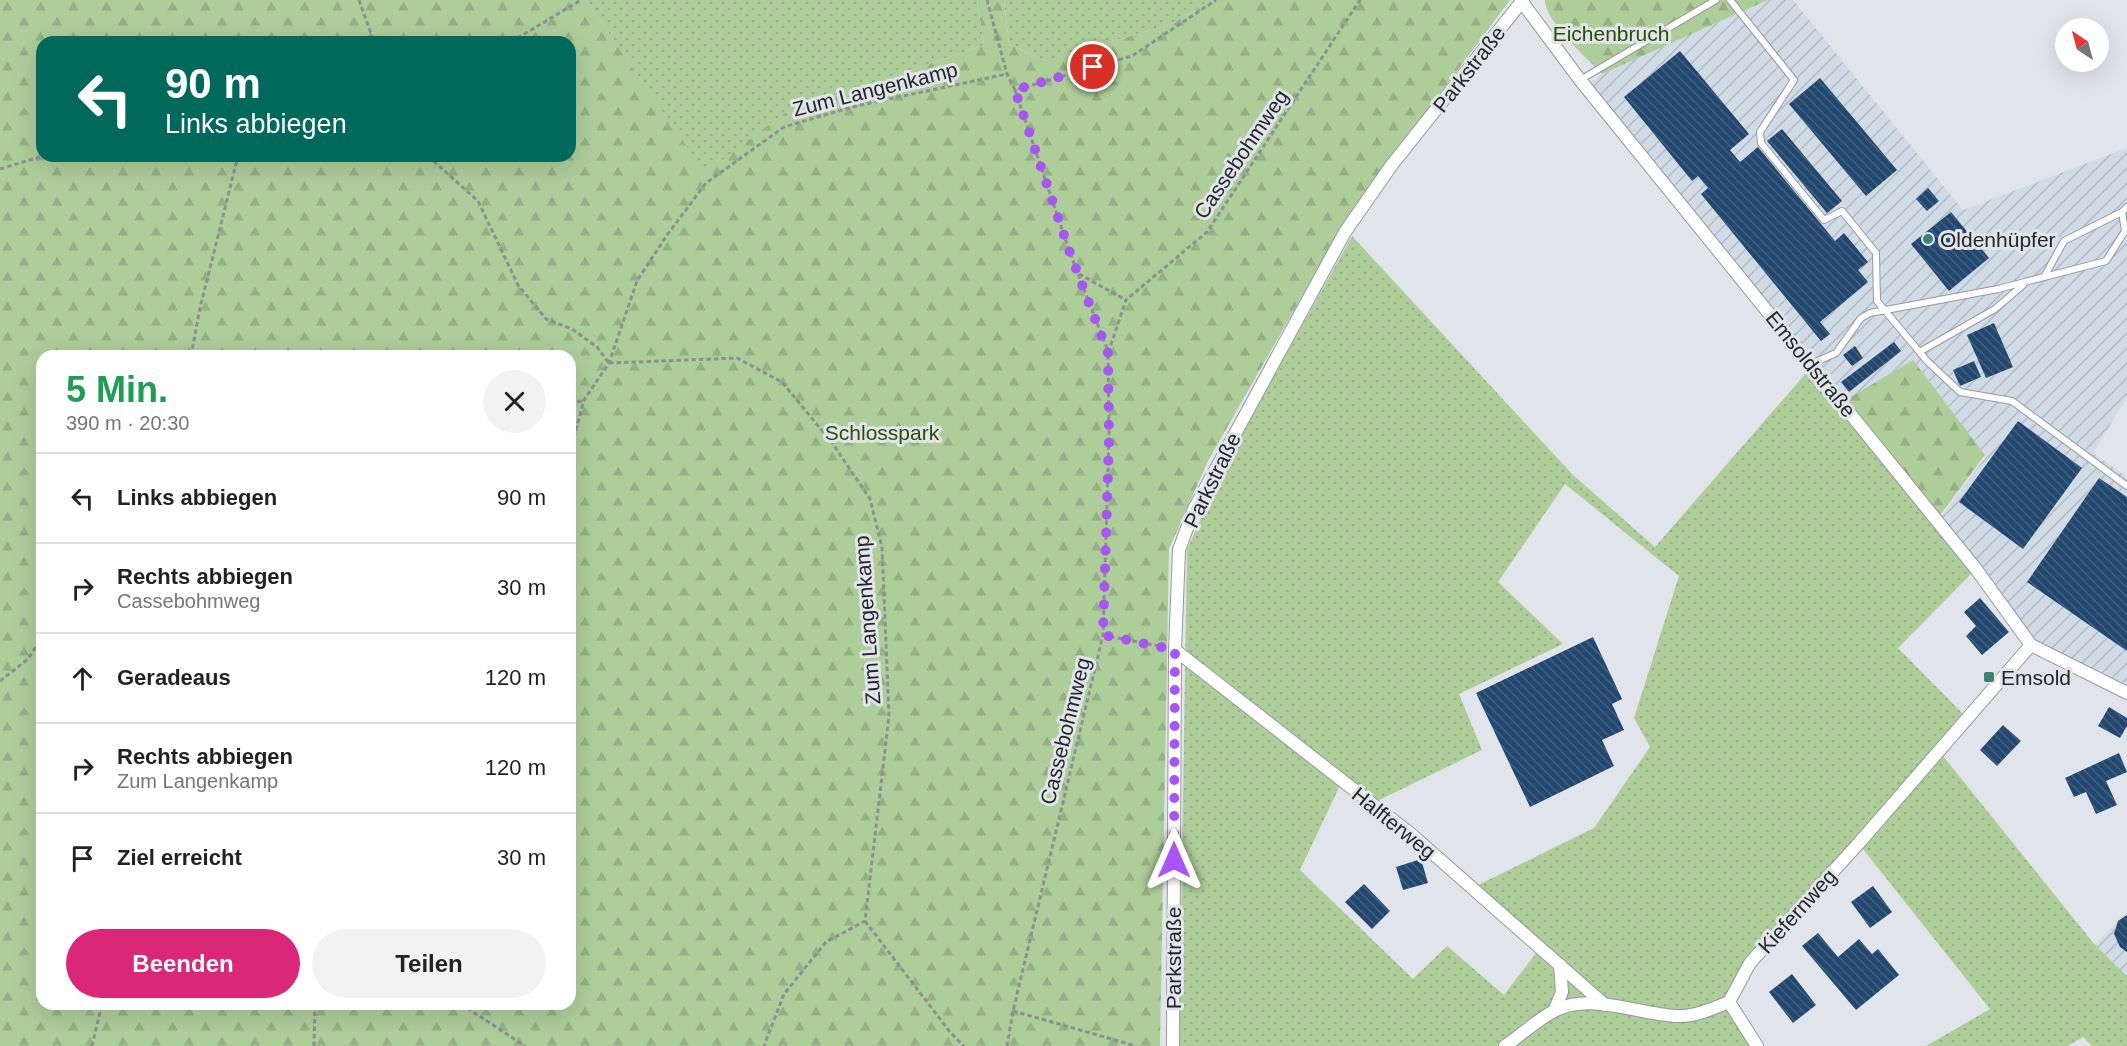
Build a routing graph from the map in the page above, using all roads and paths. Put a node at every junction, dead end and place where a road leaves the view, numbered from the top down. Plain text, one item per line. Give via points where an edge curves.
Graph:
1 (359, 0) edge
2 (581, 0) edge
3 (987, 0) edge
4 (1216, 0) edge
5 (1360, 0) edge
6 (1716, 0) edge
7 (1730, 0) edge
8 (1522, 1) edge
9 (372, 36) edge
10 (521, 36) edge
11 (1007, 74) junction
12 (1580, 80) junction
13 (1015, 90) junction
14 (36, 158) edge
15 (236, 162) edge
16 (435, 162) edge
17 (0, 169) edge
18 (2124, 209) edge
19 (1078, 273) junction
20 (2044, 277) junction
21 (2026, 282) junction
22 (1126, 300) junction
23 (1886, 312) junction
24 (192, 350) edge
25 (1921, 351) junction
26 (1108, 353) junction
27 (609, 363) junction
28 (1811, 364) junction
29 (584, 400) junction
30 (576, 402) edge
31 (576, 430) edge
32 (2127, 486) edge
33 (1103, 635) junction
34 (2031, 645) junction
35 (36, 646) edge
36 (1175, 650) junction
37 (0, 681) edge
38 (2127, 693) edge
39 (865, 921) junction
40 (1560, 965) junction
41 (1729, 1002) junction
42 (1605, 1005) junction
43 (101, 1010) edge
44 (315, 1010) edge
45 (469, 1010) edge
46 (1013, 1011) junction
47 (1554, 1011) junction
48 (92, 1046) edge
49 (314, 1046) edge
50 (525, 1046) edge
51 (764, 1046) edge
52 (964, 1046) edge
53 (1007, 1046) edge
54 (1136, 1046) edge
55 (1173, 1046) edge
56 (1505, 1046) edge
57 (1757, 1046) edge

1 - 9 path
2 - 10 path
3 - 11 path
4 - 13 path via 1132,56
5 - 22 path, Cassebohmweg via 1207,232
6 - 12 lane
7 - 23 lane via 1794,80 1760,132 1761,143 1824,220 1842,211 1876,253 1877,301
8 - 12 street, Emsoldstraße
8 - 36 street, Parkstraße via 1391,166 1345,232 1199,499 1179,550
11 - 13 path
11 - 27 path, Zum Langenkamp via 784,127 744,155 706,183 666,235 637,281
12 - 28 street, Emsoldstraße
13 - 19 path
14 - 17 path
15 - 24 path
16 - 27 path via 478,201 518,285 546,319 572,329 597,347
18 - 20 lane via 2064,241
18 - 20 lane via 2124,231 2106,261
19 - 22 path
19 - 26 path
20 - 21 lane
21 - 23 lane
21 - 25 lane via 1995,309
22 - 26 path, Cassebohmweg
23 - 25 lane
23 - 28 lane via 1862,318 1836,354
25 - 32 lane via 1960,392 2012,401
26 - 33 path, Cassebohmweg
27 - 29 path
27 - 39 path, Zum Langenkamp via 737,358 783,382 833,444 870,499 882,547 889,717
28 - 34 street, Emsoldstraße via 1976,569
29 - 30 path
29 - 31 path
33 - 36 path
33 - 46 path, Cassebohmweg
34 - 38 street, Emsoldstraße
34 - 41 street, Kiefernweg via 1750,963
35 - 37 path via 28,659
36 - 40 street, Halfterweg via 1412,835
36 - 55 street, Parkstraße
39 - 51 path via 826,942 784,994
39 - 52 path
40 - 42 street, Halfterweg
40 - 47 street via 1562,992
41 - 42 street via 1677,1016
41 - 57 street
42 - 47 street via 1577,1004
43 - 48 path
44 - 49 path
45 - 50 path
46 - 53 path, Cassebohmweg
46 - 54 path
47 - 56 street

